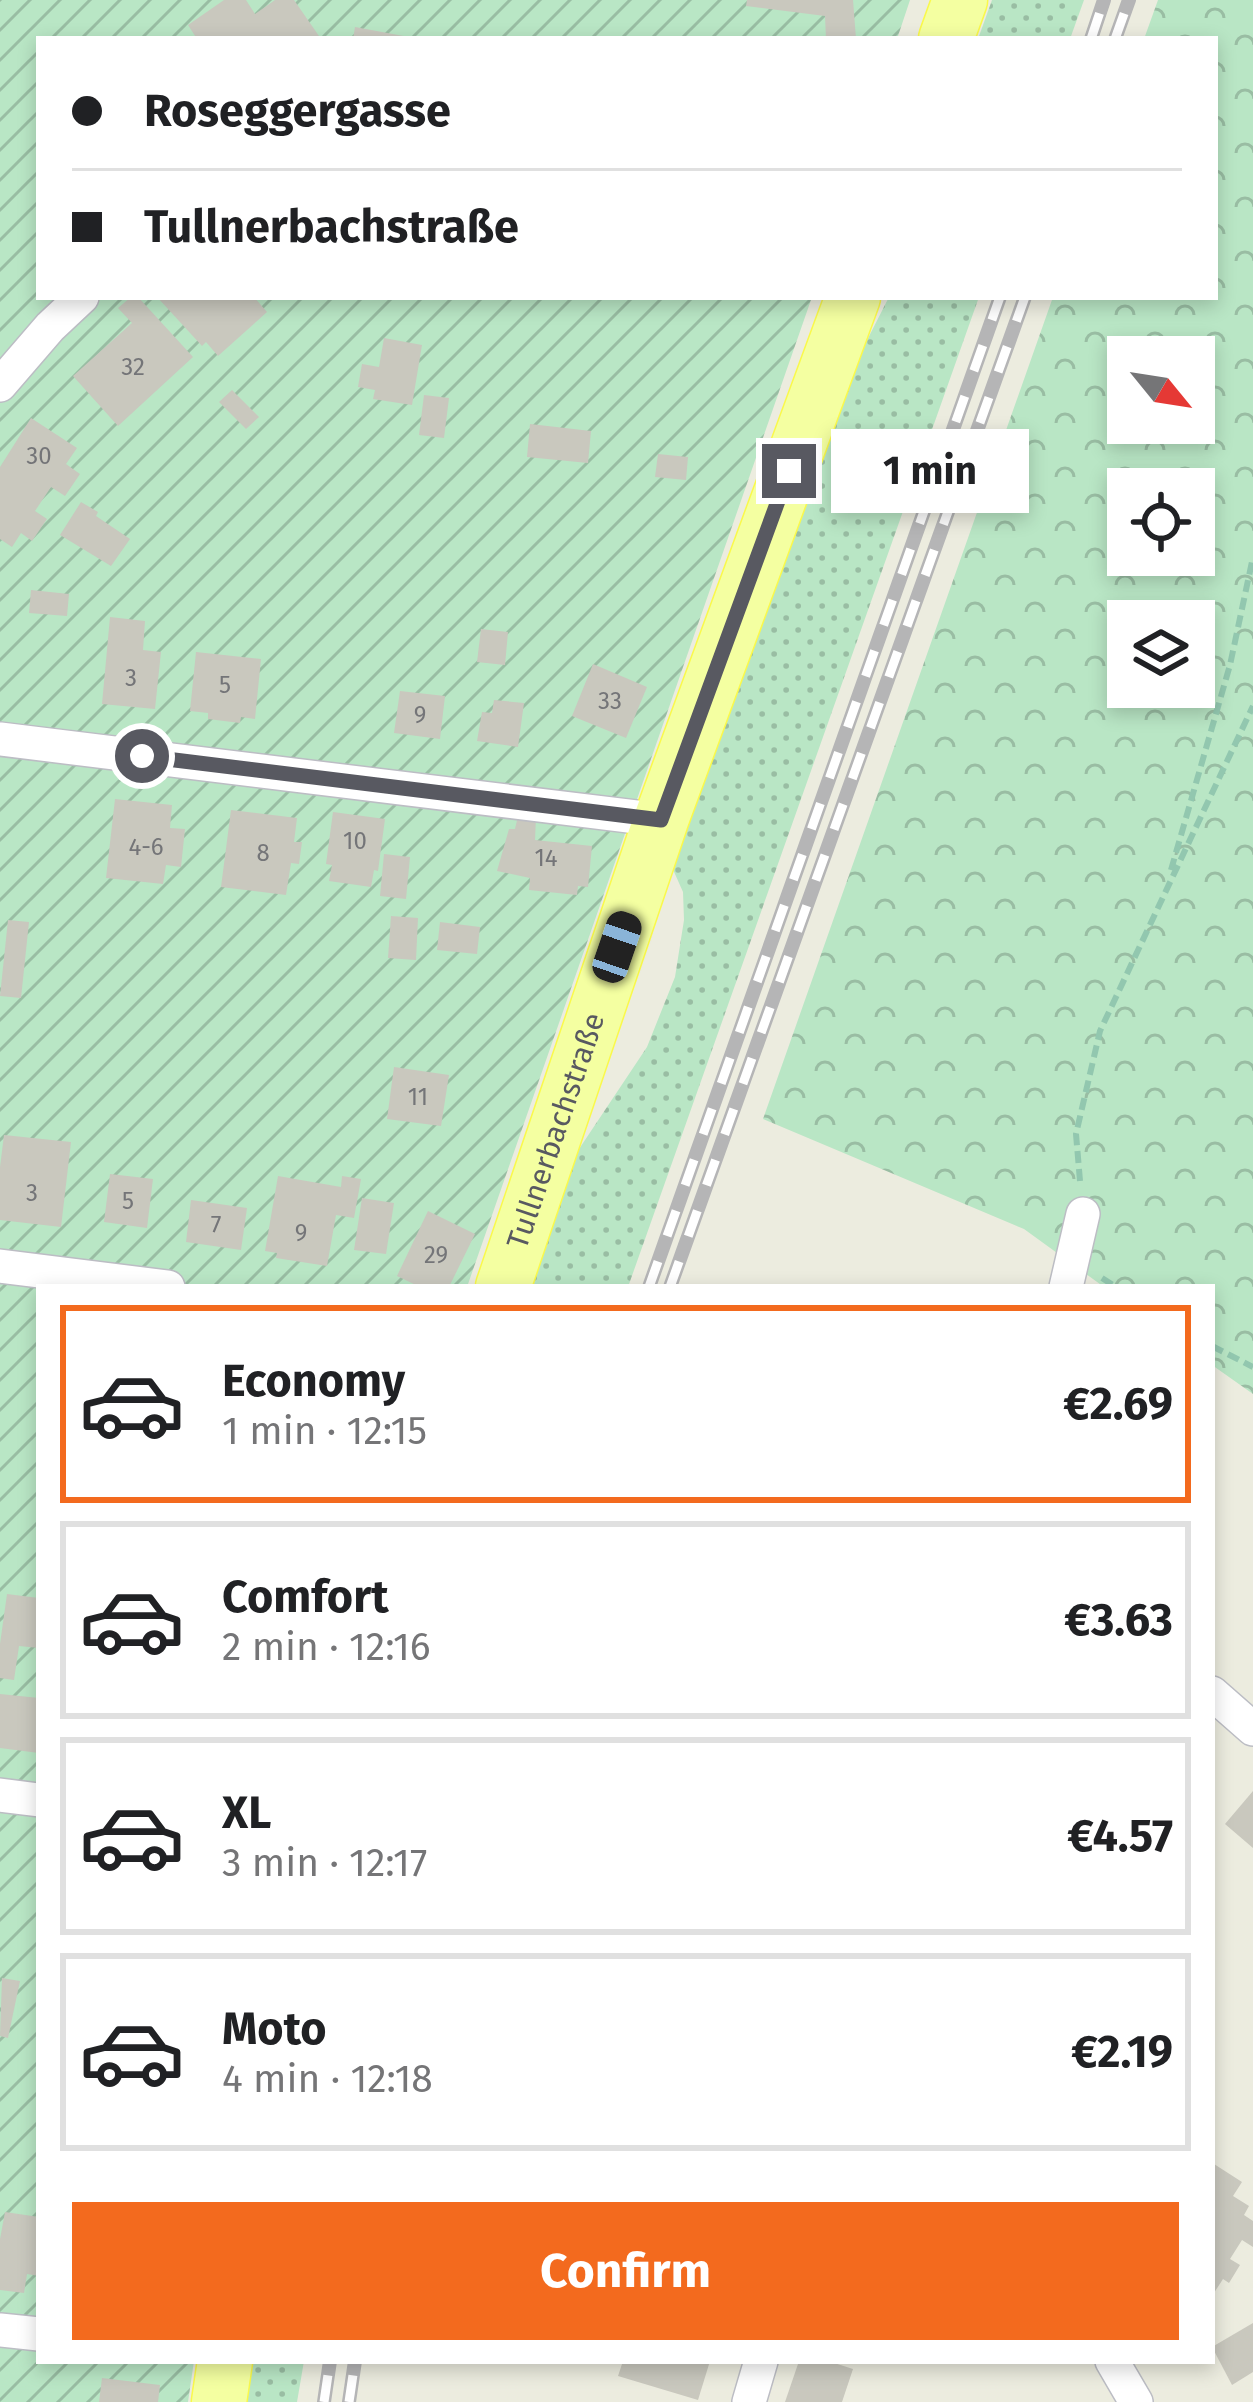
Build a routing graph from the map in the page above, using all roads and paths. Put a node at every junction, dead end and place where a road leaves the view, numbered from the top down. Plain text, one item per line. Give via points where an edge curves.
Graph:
1 (960, 0) edge
2 (947, 36) edge
3 (79, 300) edge
4 (852, 300) edge
5 (0, 386) edge
6 (1253, 557) edge
7 (1253, 706) edge
8 (0, 739) edge
9 (661, 820) junction
10 (1166, 891) junction
11 (1083, 1214) joint
12 (0, 1266) edge
13 (144, 1284) edge
14 (503, 1284) edge
15 (1067, 1284) edge
16 (1215, 1348) edge
17 (1253, 1367) edge
18 (1215, 1696) edge
19 (1253, 1729) edge
20 (0, 1795) edge
21 (36, 1800) edge
22 (0, 2330) edge
23 (36, 2333) edge
24 (225, 2364) edge
25 (760, 2364) edge
26 (1114, 2364) edge
27 (219, 2402) edge
28 (749, 2402) edge
29 (1136, 2402) edge

1 - 2 main road
3 - 5 street
4 - 9 main road, Tullnerbachstraße
6 - 10 path
7 - 10 path
8 - 9 street
9 - 14 main road, Tullnerbachstraße
10 - 11 path via 1100,1031 1076,1134
11 - 15 street
12 - 13 street
16 - 17 path
18 - 19 street
20 - 21 street
22 - 23 street
24 - 27 main road
25 - 28 street
26 - 29 street

